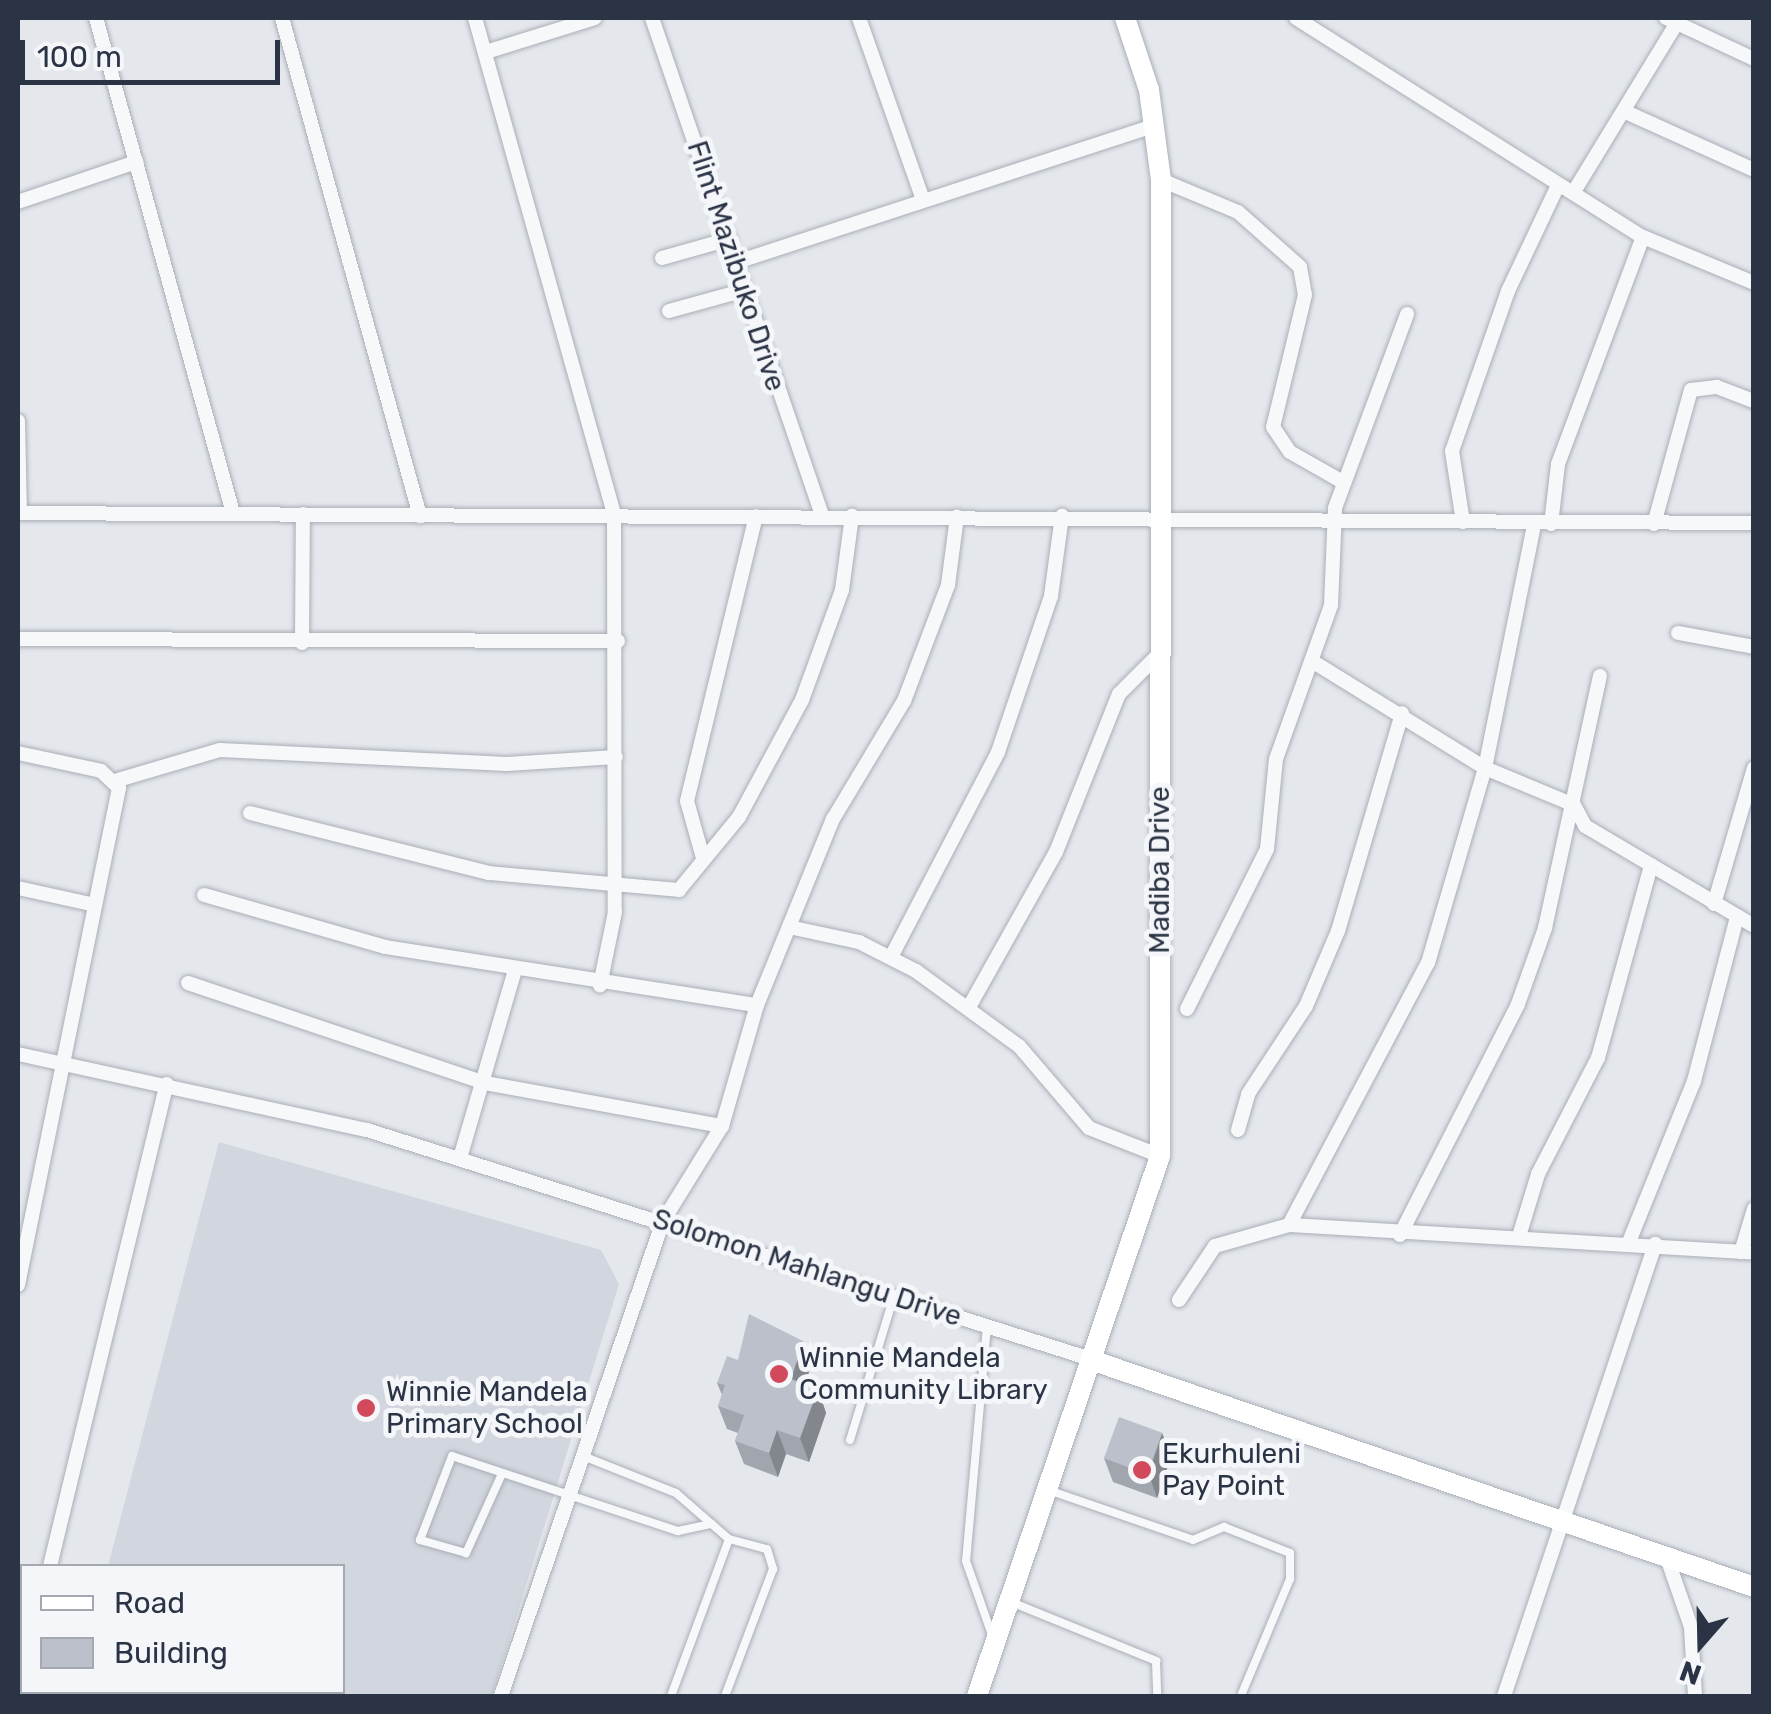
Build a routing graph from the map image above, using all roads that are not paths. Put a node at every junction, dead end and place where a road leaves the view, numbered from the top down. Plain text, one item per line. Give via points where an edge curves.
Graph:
1 (96, 18) edge
2 (282, 18) edge
3 (475, 18) edge
4 (594, 18) edge
5 (652, 18) edge
6 (859, 18) edge
7 (1125, 18) edge
8 (1296, 18) edge
9 (1674, 20) edge
10 (486, 52) junction
11 (1754, 59) edge
12 (1628, 113) junction
13 (1156, 125) junction
14 (136, 162) junction
15 (1754, 170) edge
16 (1161, 180) junction
17 (1558, 185) junction
18 (1573, 193) junction
19 (922, 197) junction
20 (18, 202) edge
21 (1643, 237) junction
22 (729, 240) junction
23 (662, 258) dead end
24 (737, 262) junction
25 (1754, 282) edge
26 (745, 290) junction
27 (669, 310) dead end
28 (1408, 314) dead end
29 (1754, 401) edge
30 (18, 421) edge
31 (1343, 482) junction
32 (19, 513) edge
33 (234, 513) junction
34 (303, 514) junction
35 (614, 514) junction
36 (822, 514) junction
37 (420, 516) junction
38 (756, 516) junction
39 (852, 516) junction
40 (1062, 516) junction
41 (957, 517) junction
42 (1161, 517) junction
43 (1334, 522) junction
44 (1463, 522) junction
45 (1754, 522) edge
46 (1534, 524) junction
47 (1551, 524) junction
48 (1654, 524) junction
49 (1678, 634) dead end
50 (18, 639) edge
51 (618, 642) junction
52 (302, 643) junction
53 (1754, 647) edge
54 (1160, 653) junction
55 (1315, 662) junction
56 (1600, 676) dead end
57 (1402, 714) junction
58 (18, 753) edge
59 (616, 758) junction
60 (1485, 768) junction
61 (1754, 768) edge
62 (118, 780) junction
63 (1574, 805) junction
64 (250, 813) dead end
65 (703, 858) junction
66 (1652, 865) junction
67 (610, 879) junction
68 (18, 888) edge
69 (204, 895) dead end
70 (1714, 904) junction
71 (96, 905) junction
72 (1736, 917) junction
73 (1754, 926) edge
74 (789, 927) junction
75 (891, 957) junction
76 (515, 970) junction
77 (188, 983) dead end
78 (600, 985) junction
79 (756, 1005) junction
80 (968, 1007) junction
81 (1187, 1009) dead end
82 (18, 1054) edge
83 (64, 1064) junction
84 (168, 1084) junction
85 (485, 1084) junction
86 (722, 1126) junction
87 (1238, 1130) dead end
88 (1160, 1156) junction
89 (460, 1158) junction
90 (1754, 1209) edge
91 (663, 1221) junction
92 (1290, 1226) junction
93 (1520, 1233) junction
94 (1400, 1235) junction
95 (1629, 1242) junction
96 (1655, 1244) junction
97 (1747, 1252) edge
98 (18, 1285) edge
99 (894, 1296) junction
100 (1178, 1300) dead end
101 (988, 1326) junction
102 (1097, 1362) junction
103 (850, 1440) dead end
104 (583, 1456) junction
105 (502, 1476) junction
106 (572, 1490) junction
107 (1051, 1491) junction
108 (1561, 1522) junction
109 (711, 1524) junction
110 (729, 1539) junction
111 (1667, 1558) junction
112 (50, 1564) edge
113 (1754, 1587) edge
114 (1011, 1602) junction
115 (996, 1644) junction
116 (1242, 1693) dead end
117 (502, 1696) edge
118 (671, 1696) edge
119 (725, 1696) edge
120 (978, 1696) edge
121 (1156, 1696) edge
122 (1504, 1696) edge
123 (1696, 1696) edge

1 - 14 street
2 - 37 street
3 - 10 street
4 - 10 street
5 - 22 street, Flint Mazibuko Drive
6 - 19 street
7 - 13 street, Madiba Drive
8 - 17 street
9 - 11 street
9 - 12 street
10 - 35 street
12 - 15 street
12 - 18 street
13 - 16 street, Madiba Drive
13 - 19 street
14 - 20 street
14 - 33 street
16 - 31 street via 1238,212 1300,267 1305,295 1273,427 1290,452
16 - 42 street, Madiba Drive
17 - 18 street
17 - 44 street via 1524,252 1452,450
18 - 21 street
19 - 24 street
21 - 25 street
21 - 47 street via 1558,464
22 - 23 street
22 - 24 street, Flint Mazibuko Drive
24 - 26 street, Flint Mazibuko Drive
26 - 27 street
26 - 36 street, Flint Mazibuko Drive
28 - 31 street
29 - 48 street via 1717,387 1691,390
30 - 32 street
31 - 43 street
32 - 33 street
33 - 34 street
34 - 37 street
34 - 52 street
35 - 37 street
35 - 38 street
35 - 51 street
36 - 38 street
36 - 39 street
38 - 65 street via 687,800 689,834
39 - 41 street
39 - 65 street via 842,590 809,686 739,816
40 - 41 street
40 - 42 street
40 - 75 street via 1051,596 998,752
41 - 74 street via 948,584 904,701 833,819
42 - 43 street
42 - 54 street, Madiba Drive
43 - 44 street
43 - 55 street via 1331,604
44 - 46 street
45 - 48 street
46 - 47 street
46 - 60 street
47 - 48 street
49 - 53 street
50 - 52 street
51 - 52 street
51 - 59 street
54 - 80 street via 1119,694 1056,852
54 - 88 street, Madiba Drive
55 - 57 street
55 - 81 street via 1276,759 1267,849
56 - 63 street
57 - 60 street
57 - 87 street via 1338,932 1306,1006 1248,1094
58 - 62 street
59 - 62 street via 507,764 220,750
59 - 67 street
60 - 63 street
60 - 92 street via 1419,987
61 - 70 street
62 - 71 street
63 - 66 street via 1585,826
63 - 94 street via 1518,1004
64 - 67 street via 489,873
65 - 67 street via 680,890
66 - 70 street
66 - 93 street via 1610,1026
67 - 78 street via 615,912
68 - 71 street
69 - 76 street via 384,947
70 - 72 street
71 - 83 street
72 - 73 street
72 - 95 street via 1703,1054
74 - 75 street
74 - 79 street
75 - 80 street
76 - 78 street
76 - 85 street
77 - 85 street
78 - 79 street
79 - 86 street
80 - 88 street via 1044,1070 1089,1128
82 - 83 street, Solomon Mahlangu Drive
83 - 84 street, Solomon Mahlangu Drive
83 - 98 street
84 - 89 street, Solomon Mahlangu Drive
84 - 112 street
85 - 86 street
85 - 89 street
86 - 91 street
88 - 102 street, Madiba Drive
89 - 91 street, Solomon Mahlangu Drive
90 - 97 street
91 - 99 street, Solomon Mahlangu Drive
91 - 104 street
92 - 94 street
92 - 100 street via 1215,1246
93 - 94 street
93 - 95 street
95 - 96 street
96 - 97 street
96 - 108 street
99 - 101 street, Solomon Mahlangu Drive
99 - 103 lane
101 - 102 street, Solomon Mahlangu Drive
101 - 115 lane via 966,1562
102 - 107 street, Madiba Drive
102 - 108 street, Solomon Mahlangu Drive
104 - 106 street
104 - 109 lane via 676,1493
105 - 105 lane via 448,1460 420,1540 466,1553
105 - 106 lane
106 - 109 lane via 678,1531
106 - 117 street
107 - 114 street, Madiba Drive
107 - 116 lane via 1193,1540 1224,1527 1290,1553 1290,1579
108 - 111 street, Solomon Mahlangu Drive
108 - 122 street
109 - 110 lane
110 - 118 lane
110 - 119 lane via 755,1543 774,1562
111 - 113 street, Solomon Mahlangu Drive
111 - 123 street via 1691,1627
114 - 115 street, Madiba Drive
114 - 121 lane via 1156,1661
115 - 120 street, Madiba Drive

